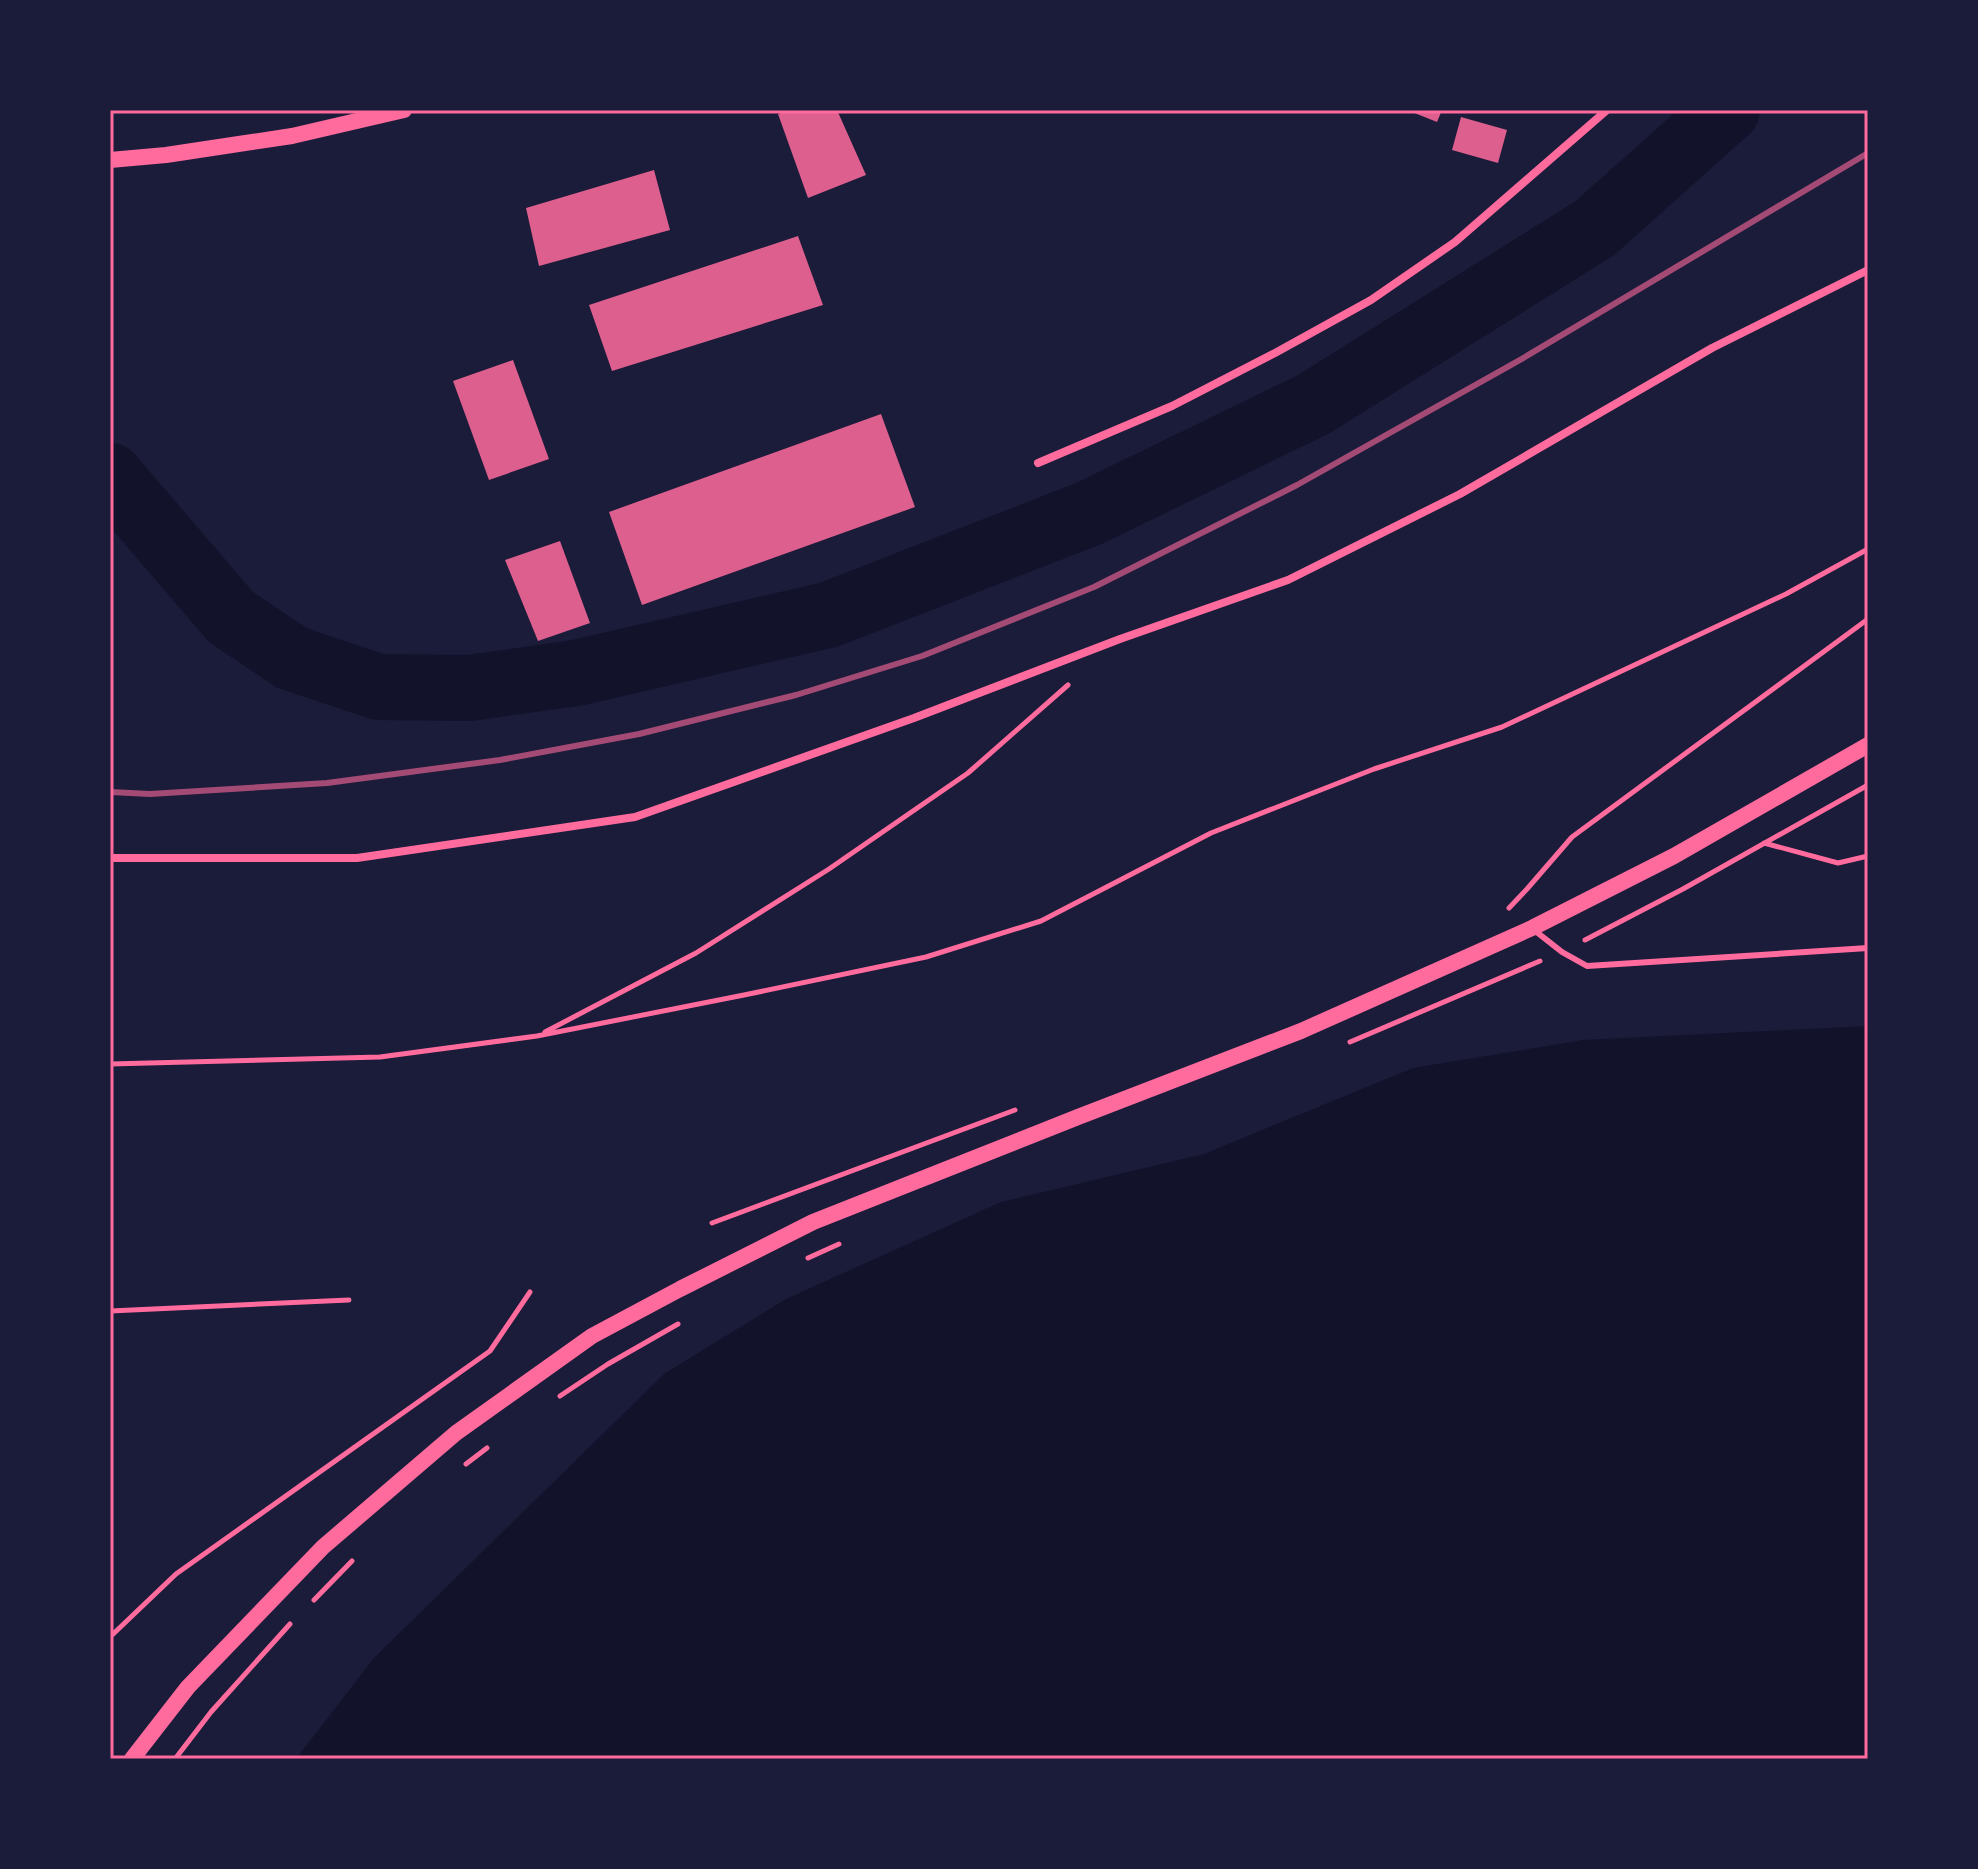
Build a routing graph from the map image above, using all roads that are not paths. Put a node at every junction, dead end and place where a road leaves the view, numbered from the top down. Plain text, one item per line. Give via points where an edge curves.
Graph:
1 (404, 110) edge
2 (1607, 110) edge
3 (110, 160) edge
4 (1868, 270) edge
5 (1038, 463) dead end
6 (1868, 745) edge
7 (110, 858) edge
8 (1532, 928) junction
9 (1868, 948) edge
10 (132, 1759) edge

1 - 3 main road via 292,136
2 - 5 street via 1455,242 1371,300 1172,406
4 - 7 street via 1712,348 1460,494 1288,580 635,817 357,858
6 - 8 main road via 1674,856
8 - 9 lane via 1587,966
8 - 10 main road via 1301,1031 813,1222 592,1336 456,1433 323,1547 188,1687

